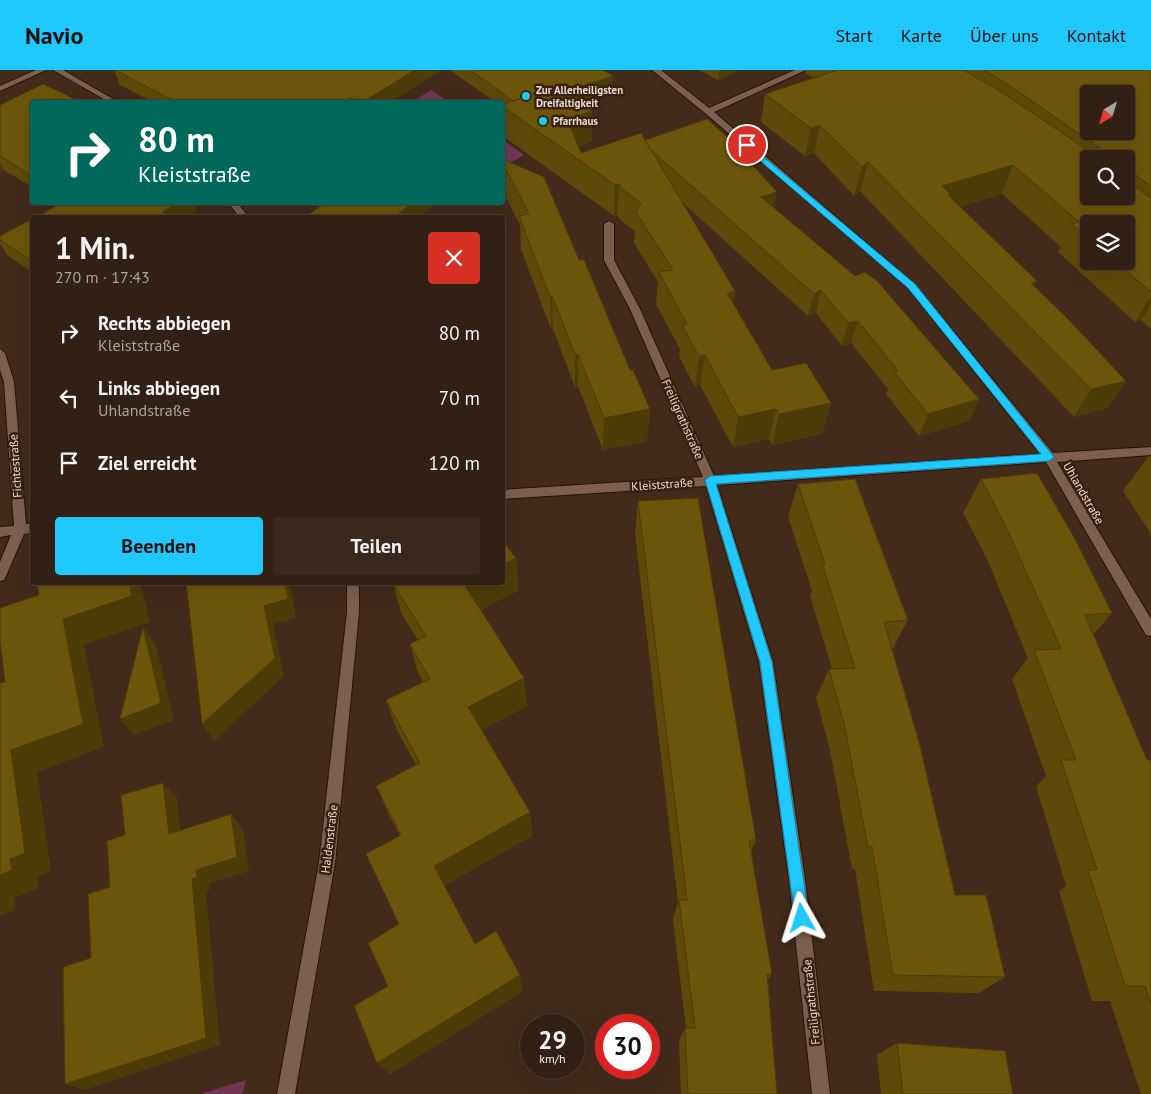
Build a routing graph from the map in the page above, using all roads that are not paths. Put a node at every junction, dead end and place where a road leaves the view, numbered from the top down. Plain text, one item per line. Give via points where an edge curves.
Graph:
1 (42, 70) edge
2 (57, 70) edge
3 (656, 70) edge
4 (802, 70) edge
5 (0, 89) edge
6 (110, 100) edge
7 (708, 111) junction
8 (609, 224) dead end
9 (0, 352) edge
10 (1151, 451) edge
11 (1049, 457) junction
12 (710, 480) junction
13 (505, 495) edge
14 (26, 528) edge
15 (0, 532) edge
16 (0, 576) edge
17 (353, 585) edge
18 (1151, 631) edge
19 (286, 1094) edge
20 (821, 1094) edge

1 - 5 street
2 - 6 street
3 - 7 street, Uhlandstraße
4 - 7 street
7 - 11 street, Uhlandstraße via 912,286
8 - 12 street, Freiligrathstraße via 609,260 635,309
9 - 14 street, Fichtestraße via 9,382
10 - 11 street, Kleiststraße
11 - 12 street, Kleiststraße
11 - 18 street, Uhlandstraße
12 - 13 street, Kleiststraße
12 - 20 street, Freiligrathstraße via 766,662 797,879
14 - 15 street
14 - 16 street, Fichtestraße
17 - 19 street, Haldenstraße via 353,612 327,862

